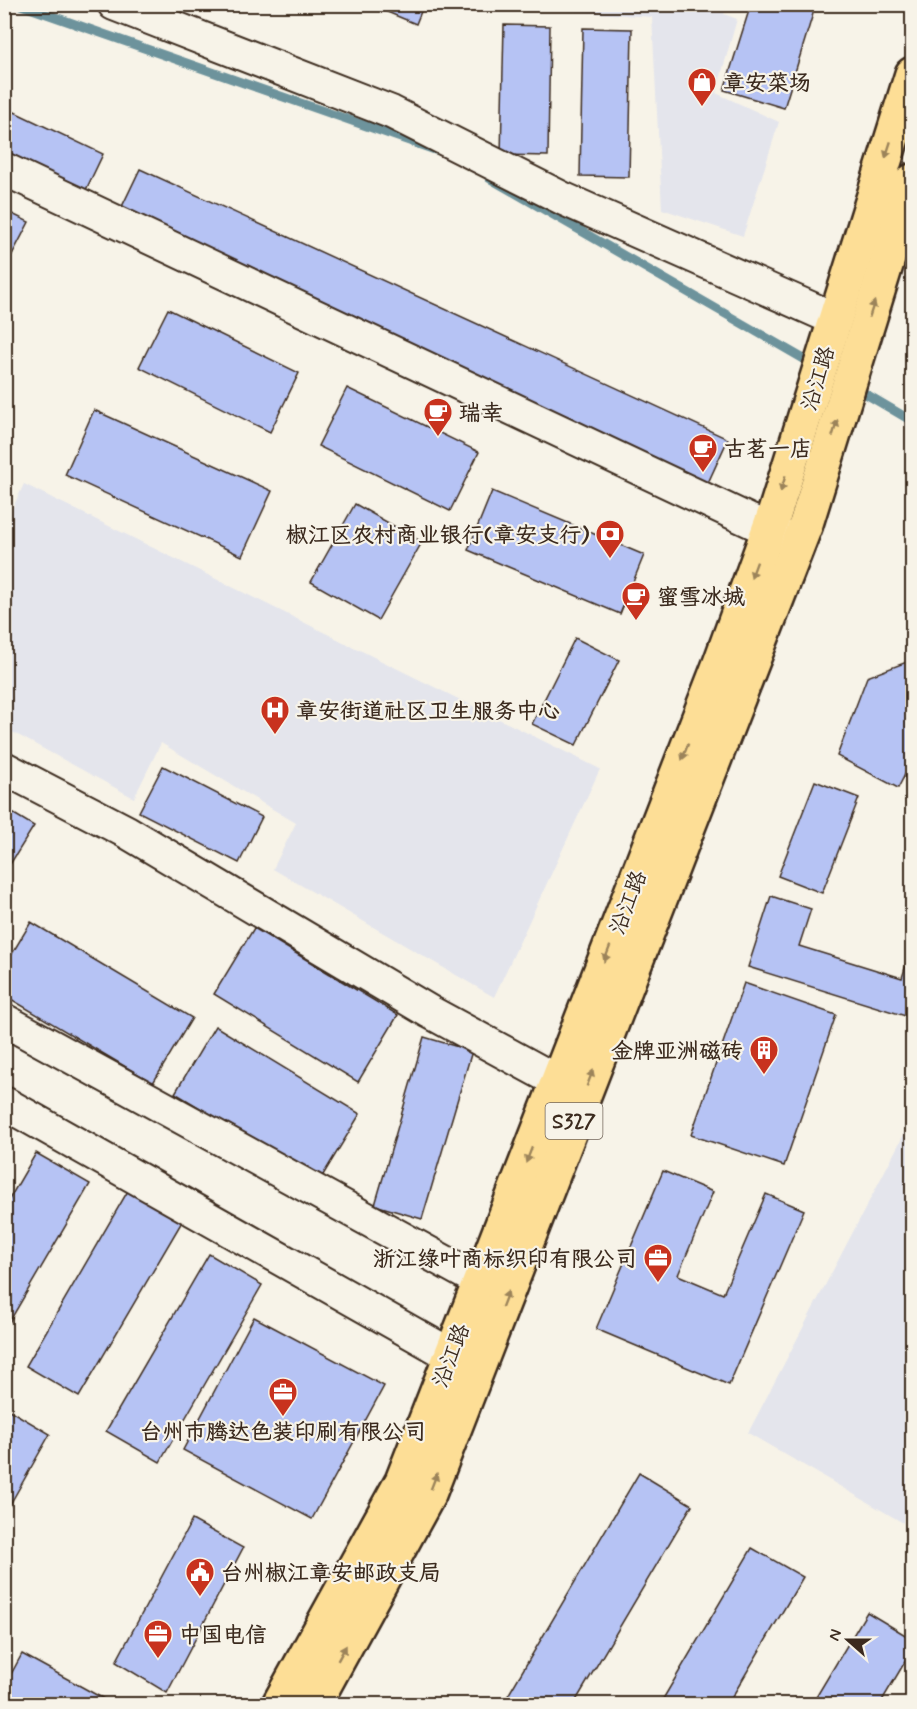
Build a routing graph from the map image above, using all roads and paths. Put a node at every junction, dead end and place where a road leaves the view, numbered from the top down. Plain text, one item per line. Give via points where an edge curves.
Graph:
1 (114, 4) edge
2 (912, 74) edge
3 (4, 169) edge
4 (912, 181) edge
5 (830, 334) junction
6 (771, 522) junction
7 (802, 534) junction
8 (4, 768) edge
9 (4, 1020) edge
10 (557, 1081) junction
11 (4, 1103) edge
12 (478, 1280) junction
13 (451, 1355) junction
14 (279, 1704) edge
15 (314, 1704) edge

1 - 5 street via 391,112
2 -> 5 main road, 沿江路
3 - 6 street
7 -> 4 main road, 沿江路 / S327
5 -> 6 main road, 沿江路
6 - 7 street
6 -> 10 main road, 沿江路
15 -> 7 main road, 沿江路 / S327 via 429,1494
8 - 10 street via 127,832 430,1012
9 - 12 street
10 -> 12 main road, 沿江路
11 - 13 street
12 - 13 main road, 沿江路
13 - 14 main road, 沿江路 via 402,1481

